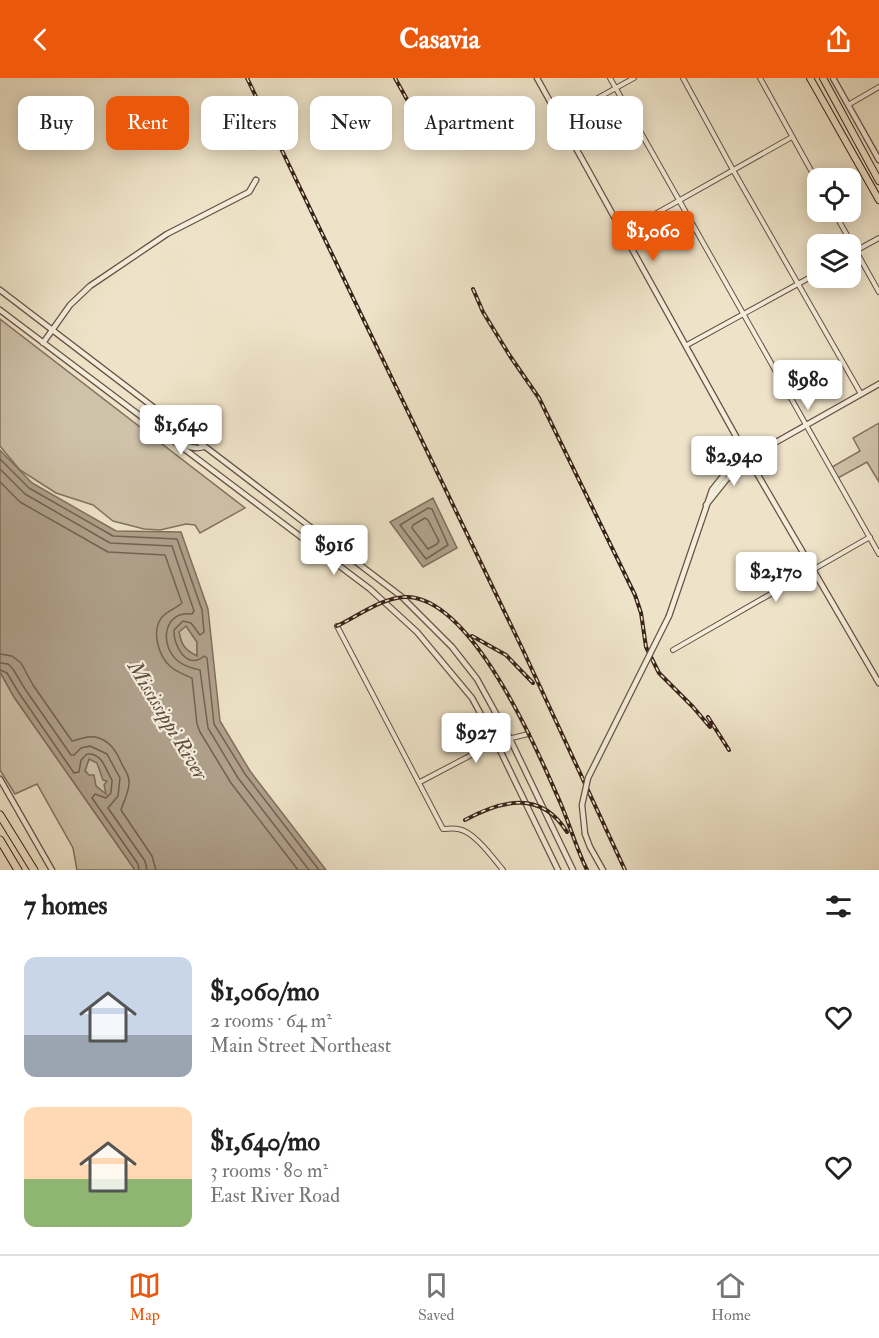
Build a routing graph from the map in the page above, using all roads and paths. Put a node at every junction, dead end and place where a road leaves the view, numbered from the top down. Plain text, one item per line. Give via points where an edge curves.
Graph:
1 (537, 78) edge
2 (610, 78) edge
3 (634, 78) edge
4 (683, 78) edge
5 (760, 78) edge
6 (810, 78) edge
7 (823, 78) edge
8 (833, 78) edge
9 (879, 87) edge
10 (616, 88) junction
11 (547, 96) edge
12 (602, 96) edge
13 (848, 105) junction
14 (792, 137) junction
15 (577, 150) edge
16 (879, 160) edge
17 (810, 168) edge
18 (733, 170) junction
19 (256, 180) dead end
20 (879, 181) edge
21 (679, 200) junction
22 (879, 201) edge
23 (623, 232) junction
24 (879, 238) edge
25 (861, 248) edge
26 (861, 260) edge
27 (807, 279) edge
28 (798, 284) junction
29 (0, 290) edge
30 (879, 292) edge
31 (0, 310) edge
32 (743, 314) junction
33 (53, 330) junction
34 (43, 343) junction
35 (687, 345) junction
36 (879, 384) edge
37 (861, 394) junction
38 (806, 425) junction
39 (161, 432) junction
40 (203, 447) junction
41 (748, 458) junction
42 (870, 537) junction
43 (879, 554) edge
44 (813, 569) junction
45 (337, 626) dead end
46 (673, 650) dead end
47 (879, 682) edge
48 (528, 734) dead end
49 (510, 739) junction
50 (496, 742) junction
51 (0, 779) edge
52 (420, 782) junction
53 (0, 815) edge
54 (0, 840) edge
55 (18, 870) edge
56 (34, 870) edge
57 (52, 870) edge
58 (503, 870) edge
59 (558, 870) edge
60 (573, 870) edge
61 (603, 870) edge

1 - 11 street
2 - 10 street
3 - 10 street
4 - 18 street
5 - 14 street
6 - 22 main road
7 - 20 main road
8 - 13 street
9 - 13 street
10 - 12 street
10 - 21 street
13 - 16 street
14 - 17 street
14 - 18 street
15 - 23 street
18 - 21 street
18 - 28 street
19 - 33 street via 249,192 166,234 96,282 70,305
21 - 23 street
21 - 32 street
23 - 35 street
24 - 25 street
26 - 30 street
27 - 28 street
28 - 32 street
28 - 37 street
29 - 33 street
31 - 34 street
32 - 35 street
32 - 38 street
33 - 34 street
33 - 40 street
34 - 39 street
35 - 41 street
36 - 37 street
37 - 38 street
38 - 41 street
38 - 42 street
39 - 40 street via 171,434 190,448
39 - 50 street via 370,589 417,632 472,698
40 - 49 street via 415,609 477,679
41 - 44 street
41 - 61 street, bridge via 706,505 669,616 588,778 582,805 585,834
42 - 43 street
42 - 44 street
44 - 46 street
44 - 47 street
45 - 52 street
48 - 49 street
49 - 50 street
49 - 60 street
50 - 52 street
50 - 59 street
51 - 57 street
52 - 58 street via 443,829 464,831
53 - 56 highway
54 - 55 highway

